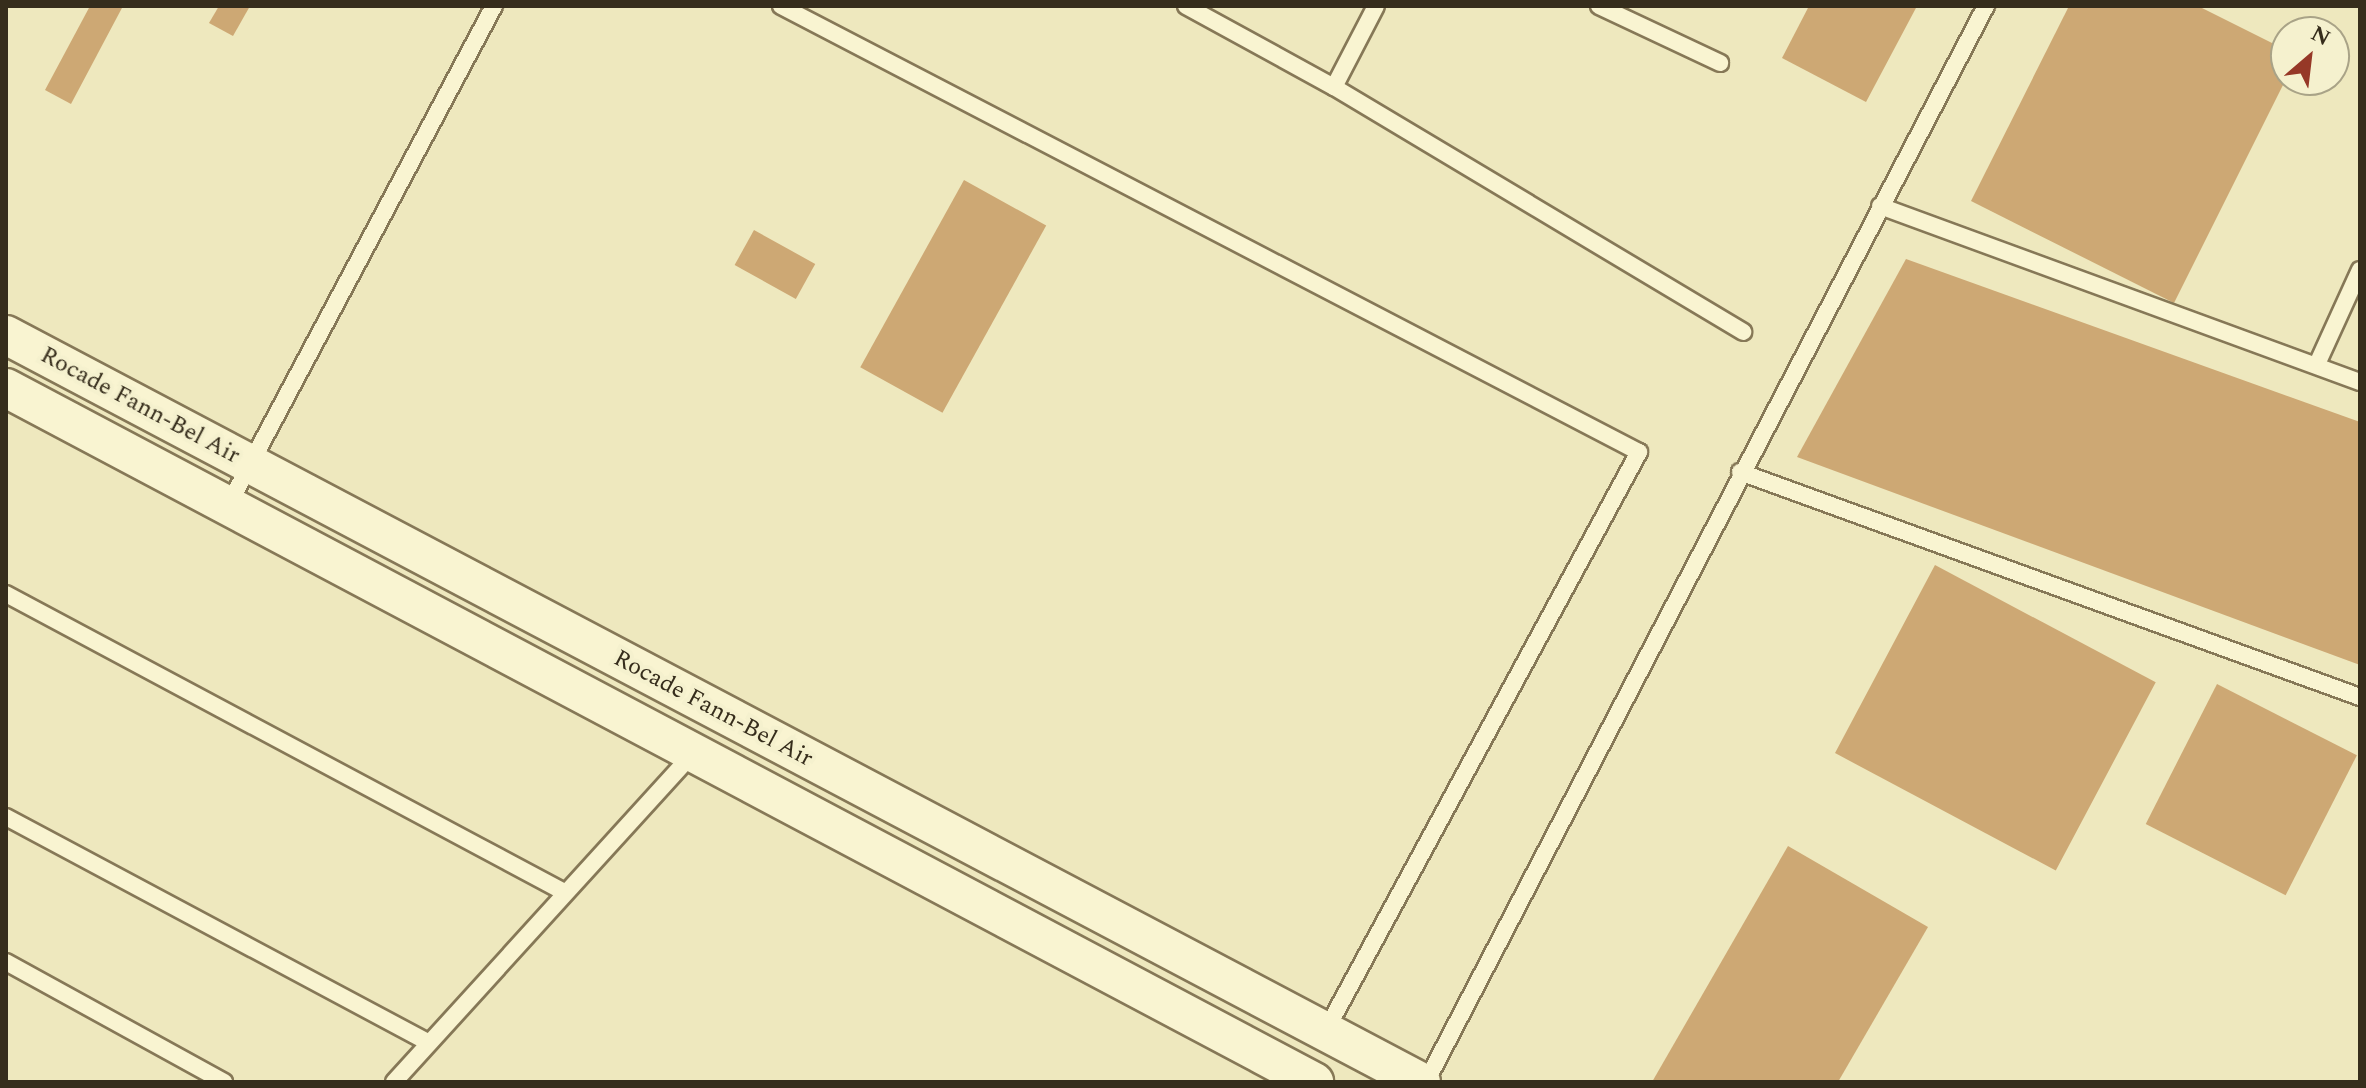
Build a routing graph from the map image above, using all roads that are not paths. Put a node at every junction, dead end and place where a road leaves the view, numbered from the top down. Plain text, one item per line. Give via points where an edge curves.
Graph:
1 (494, 6) edge
2 (781, 6) edge
3 (1186, 6) edge
4 (1376, 6) edge
5 (1599, 6) edge
6 (1986, 6) edge
7 (1720, 63) dead end
8 (1334, 87) junction
9 (1880, 206) junction
10 (2360, 270) edge
11 (1743, 332) dead end
12 (6, 335) edge
13 (2318, 362) junction
14 (2360, 382) edge
15 (6, 388) edge
16 (250, 464) junction
17 (1740, 472) junction
18 (227, 507) junction
19 (6, 594) edge
20 (2360, 697) edge
21 (693, 753) junction
22 (6, 817) edge
23 (564, 892) junction
24 (6, 962) edge
25 (1325, 1032) junction
26 (427, 1042) junction
27 (224, 1082) edge
28 (394, 1082) edge
29 (1314, 1082) edge
30 (1424, 1082) edge

1 - 16 lane
2 - 25 lane via 1639,452
3 - 8 lane
4 - 8 lane
5 - 7 lane
6 - 9 lane
8 - 11 lane
9 - 13 lane
9 - 17 lane
10 - 13 lane
12 - 16 street, Rocade Fann-Bel Air
13 - 14 lane
15 - 18 street, Rocade Fann-Bel Air
16 - 18 lane
16 - 25 street, Rocade Fann-Bel Air
17 - 20 lane
17 - 30 lane
18 - 21 street, Rocade Fann-Bel Air
19 - 23 lane
21 - 23 lane
21 - 29 street, Rocade Fann-Bel Air
22 - 26 lane
23 - 26 lane
24 - 27 lane
25 - 30 street, Rocade Fann-Bel Air
26 - 28 lane

